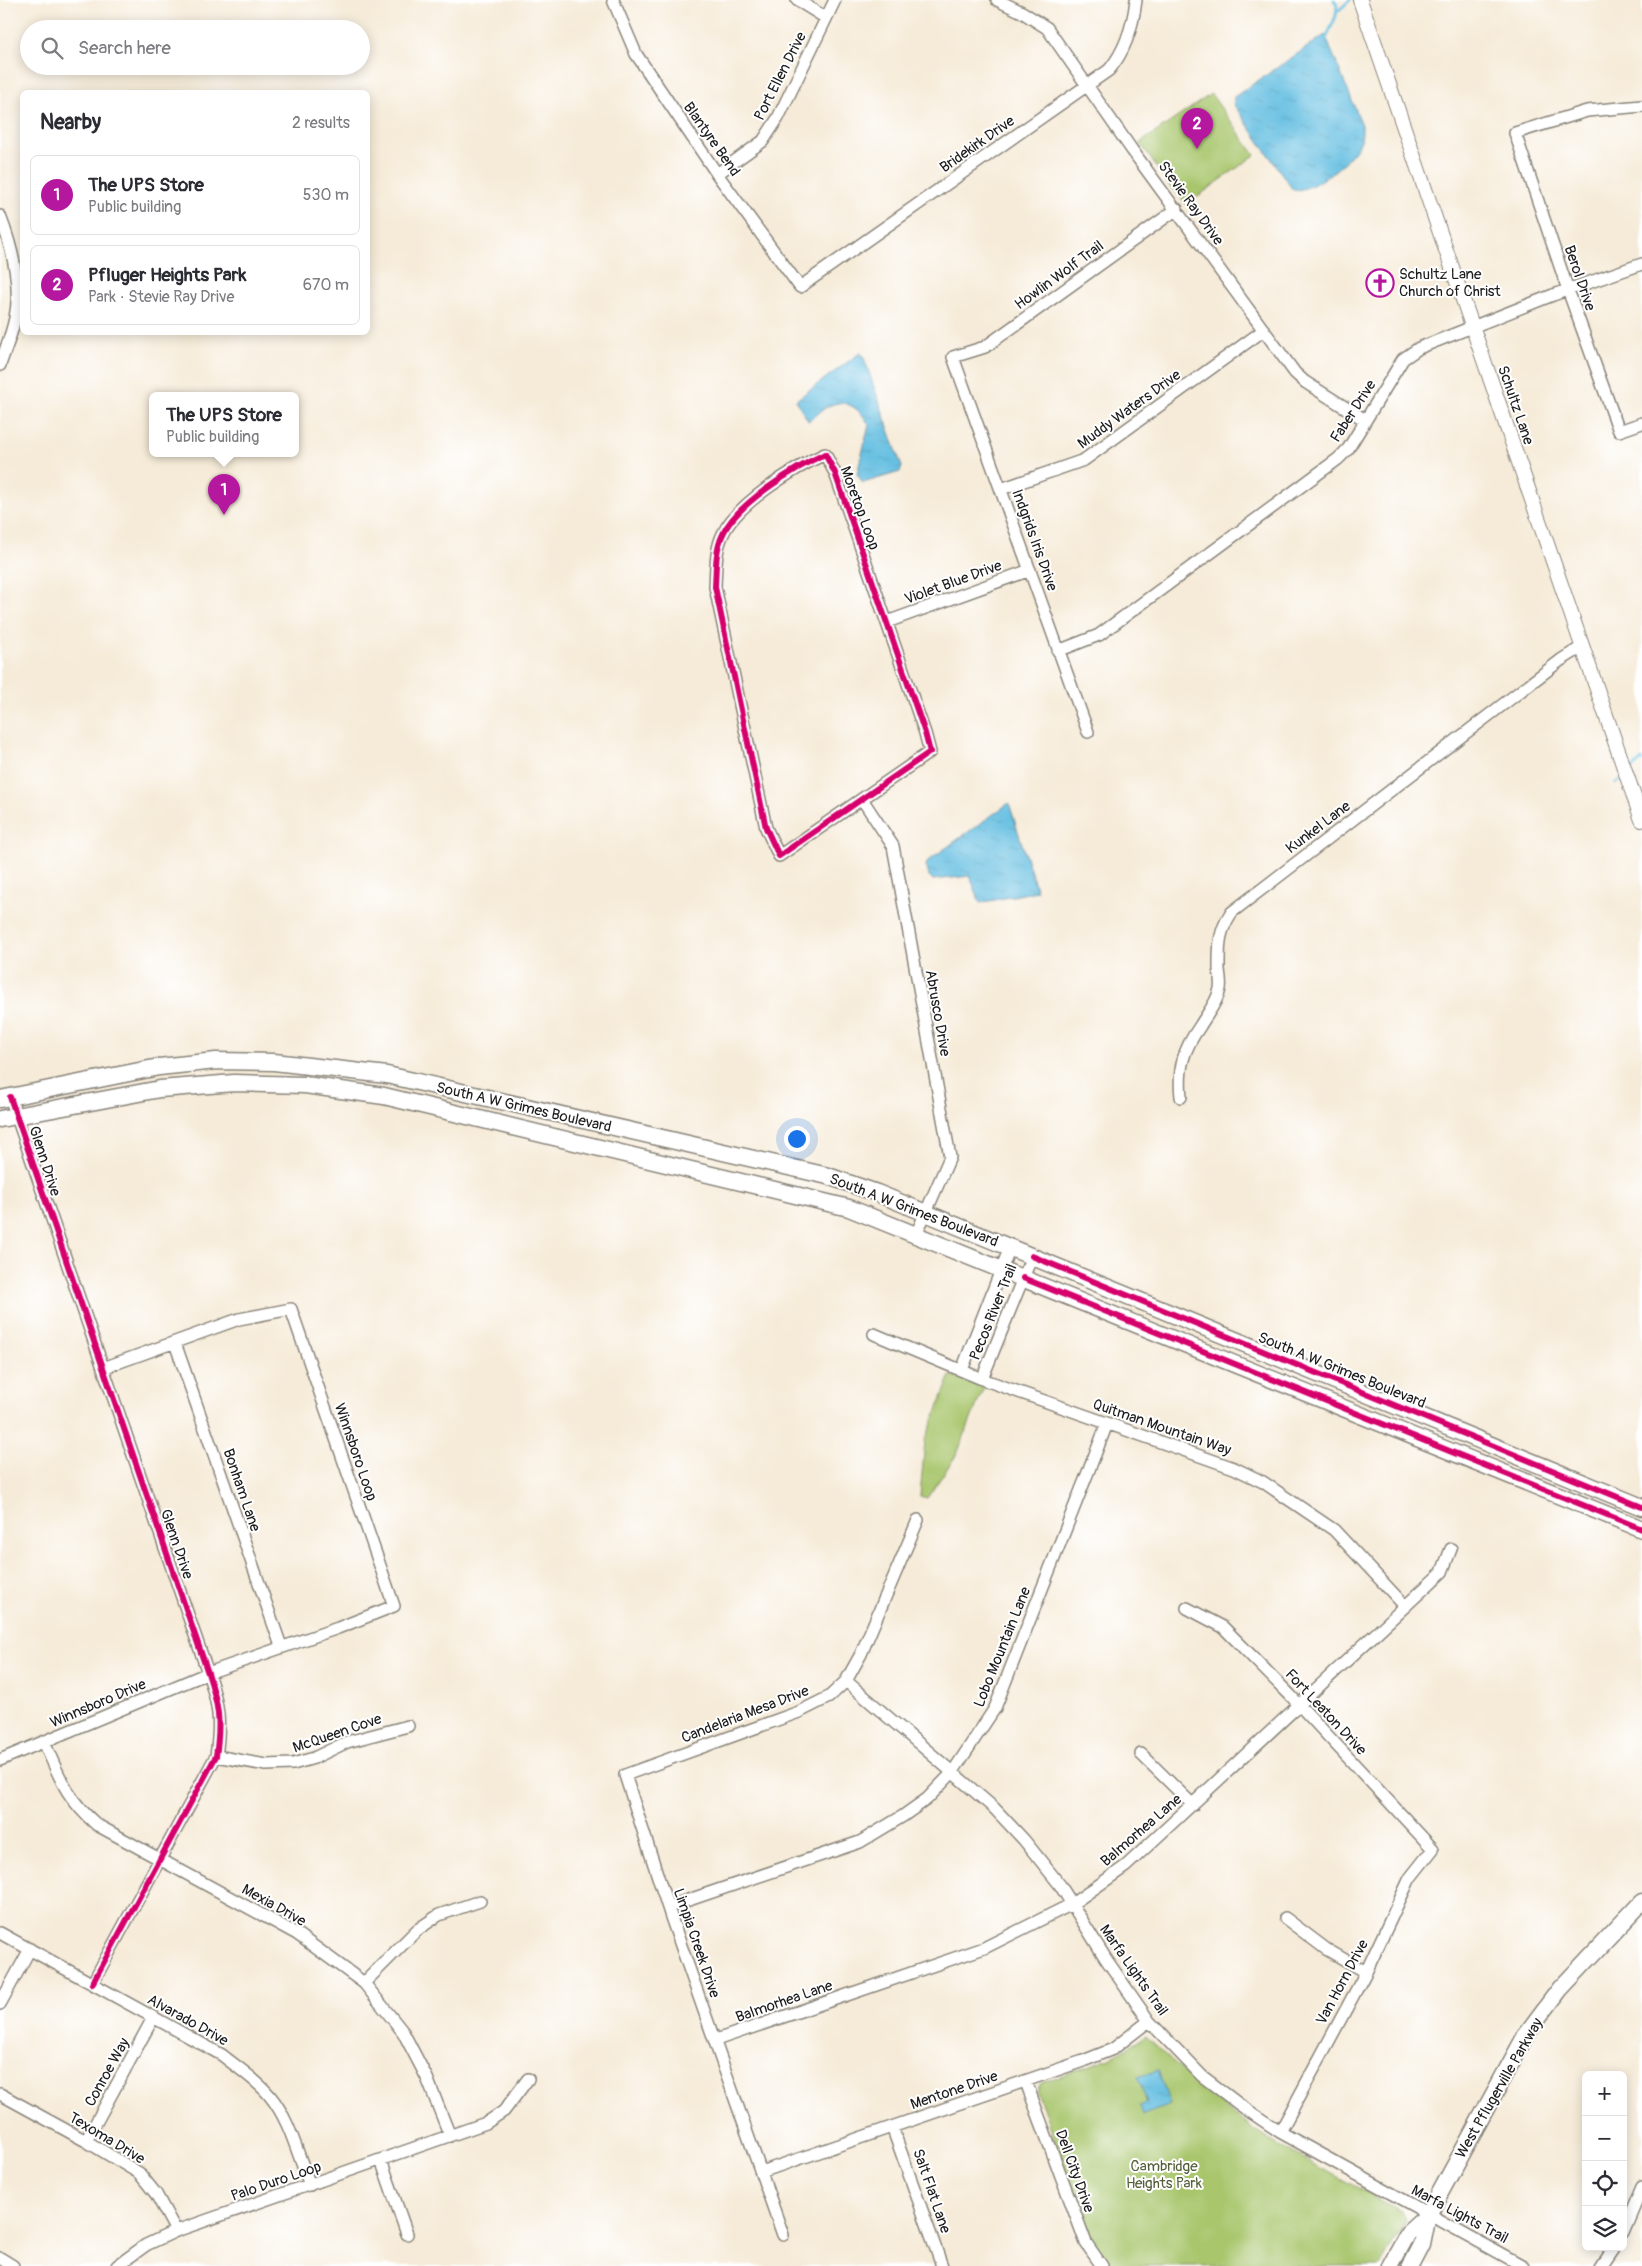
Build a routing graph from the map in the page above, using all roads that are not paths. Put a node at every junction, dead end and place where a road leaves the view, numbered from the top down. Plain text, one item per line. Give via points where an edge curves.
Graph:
1 (613, 0) edge
2 (797, 0) edge
3 (835, 0) edge
4 (997, 0) edge
5 (1136, 0) edge
6 (1360, 0) edge
7 (826, 18) junction
8 (1088, 86) junction
9 (1642, 106) edge
10 (717, 174) junction
11 (1177, 209) junction
12 (0, 216) edge
13 (1642, 264) edge
14 (800, 287) joint
15 (1568, 290) junction
16 (1472, 326) junction
17 (1264, 330) junction
18 (953, 357) joint
19 (0, 366) edge
20 (1365, 420) junction
21 (1642, 423) edge
22 (1001, 489) junction
23 (1030, 570) junction
24 (887, 622) junction
25 (1582, 647) junction
26 (1058, 652) junction
27 (1088, 732) dead end
28 (862, 799) junction
29 (1642, 820) edge
30 (306, 1065) junction
31 (305, 1085) junction
32 (463, 1093) junction
33 (1181, 1097) dead end
34 (5, 1098) edge
35 (457, 1115) junction
36 (17, 1116) junction
37 (0, 1119) edge
38 (782, 1165) junction
39 (740, 1183) junction
40 (925, 1212) junction
41 (916, 1235) junction
42 (1010, 1247) junction
43 (1032, 1256) junction
44 (1001, 1269) junction
45 (1023, 1278) junction
46 (1183, 1319) junction
47 (874, 1334) dead end
48 (1175, 1339) junction
49 (175, 1343) junction
50 (103, 1368) junction
51 (962, 1370) junction
52 (982, 1379) junction
53 (1346, 1386) junction
54 (1339, 1406) junction
55 (1107, 1424) junction
56 (1476, 1439) junction
57 (1469, 1458) junction
58 (1642, 1507) edge
59 (918, 1520) dead end
60 (1642, 1529) edge
61 (1451, 1549) dead end
62 (1405, 1606) junction
63 (1187, 1608) dead end
64 (281, 1646) junction
65 (208, 1673) junction
66 (846, 1681) junction
67 (1300, 1705) junction
68 (408, 1726) dead end
69 (44, 1742) junction
70 (1141, 1754) dead end
71 (216, 1756) junction
72 (0, 1760) edge
73 (952, 1773) junction
74 (625, 1775) joint
75 (1192, 1805) junction
76 (1433, 1849) joint
77 (159, 1859) junction
78 (480, 1901) dead end
79 (1642, 1902) edge
80 (1072, 1904) junction
81 (668, 1906) junction
82 (1285, 1918) dead end
83 (0, 1933) edge
84 (30, 1949) junction
85 (1366, 1972) junction
86 (364, 1983) junction
87 (92, 1984) junction
88 (0, 2004) edge
89 (153, 2018) junction
90 (1149, 2021) junction
91 (716, 2040) junction
92 (528, 2079) dead end
93 (1026, 2082) junction
94 (0, 2094) edge
95 (892, 2127) junction
96 (1280, 2132) junction
97 (450, 2136) junction
98 (86, 2141) junction
99 (381, 2160) junction
100 (761, 2172) junction
101 (310, 2185) junction
102 (1642, 2186) edge
103 (1428, 2215) junction
104 (1627, 2222) edge
105 (176, 2231) junction
106 (406, 2234) dead end
107 (782, 2235) dead end
108 (1611, 2251) edge
109 (0, 2258) edge
110 (13, 2266) edge
111 (117, 2266) edge
112 (942, 2266) edge
113 (1102, 2266) edge
114 (1390, 2266) edge
115 (1411, 2266) edge
116 (1523, 2266) edge
117 (1601, 2266) edge

1 - 10 street, Blantyre Bend via 636,54
2 - 7 street
3 - 7 street, Port Ellen Drive
4 - 8 street, Stevie Ray Drive via 1047,28
5 - 8 street, Bridekirk Drive via 1125,47 1118,60
6 - 16 street, Schultz Lane
7 - 10 street, Port Ellen Drive via 778,118 763,141
8 - 11 street, Stevie Ray Drive
8 - 14 street, Bridekirk Drive
9 - 15 street, Berol Drive via 1586,111 1516,133
10 - 14 street, Blantyre Bend
11 - 17 street, Stevie Ray Drive
11 - 18 street, Howlin Wolf Trail via 984,347
12 - 19 street via 15,269 17,292 15,318
13 - 15 street, Faber Drive
15 - 16 street, Faber Drive
15 - 21 street, Berol Drive via 1619,431
16 - 20 street, Faber Drive via 1426,344 1403,360
16 - 25 street, Schultz Lane
17 - 20 street, Stevie Ray Drive via 1305,382
17 - 22 street, Muddy Waters Drive via 1084,460
18 - 22 street, Indgrids Iris Drive
20 - 26 street, Faber Drive via 1348,449 1338,459 1099,635
22 - 23 street, Indgrids Iris Drive
23 - 24 street, Violet Blue Drive
23 - 26 street, Indgrids Iris Drive
24 - 28 street, Moretop Loop via 930,752
24 - 28 street, Moretop Loop via 836,473 826,454 804,464 746,504 723,533 716,559 716,587 766,828 779,856
25 - 29 street, Schultz Lane
25 - 33 street, Kunkel Lane via 1232,912 1222,927 1220,989 1210,1012 1183,1054 1179,1078
26 - 27 street, Indgrids Iris Drive
28 - 40 street, Abrusco Drive via 893,846 950,1157
30 - 31 main road
30 - 32 main road, South A W Grimes Boulevard via 387,1075
30 - 34 main road, South A W Grimes Boulevard via 216,1062 159,1067
31 - 35 main road, South A W Grimes Boulevard via 384,1096
31 - 36 main road, South A W Grimes Boulevard via 234,1083 160,1089
32 - 35 main road
32 - 38 main road, South A W Grimes Boulevard
34 - 36 street, Glenn Drive
35 - 39 main road, South A W Grimes Boulevard
36 - 37 main road, South A W Grimes Boulevard
36 - 50 street, Glenn Drive
38 - 39 main road via 762,1179
38 - 40 main road, South A W Grimes Boulevard via 828,1176
39 - 41 main road, South A W Grimes Boulevard via 849,1208
40 - 41 street, Abrusco Drive
40 - 42 main road, South A W Grimes Boulevard
41 - 44 main road, South A W Grimes Boulevard
42 - 43 main road, South A W Grimes Boulevard
42 - 44 street, Pecos River Trail
43 - 45 street, Pecos River Trail
43 - 46 main road, South A W Grimes Boulevard
44 - 45 main road, South A W Grimes Boulevard
44 - 51 street, Pecos River Trail
45 - 48 main road, South A W Grimes Boulevard
45 - 52 street, Pecos River Trail
46 - 48 main road
46 - 53 main road, South A W Grimes Boulevard
47 - 51 street, Quitman Mountain Way
48 - 54 main road, South A W Grimes Boulevard
49 - 50 street, Winnsboro Loop
49 - 64 street, Bonham Lane
49 - 64 street, Winnsboro Loop via 239,1319 291,1309 394,1606
50 - 65 street, Glenn Drive
51 - 52 street, Quitman Mountain Way
52 - 55 street, Quitman Mountain Way
53 - 54 main road
53 - 56 main road, South A W Grimes Boulevard
54 - 57 main road, South A W Grimes Boulevard
55 - 62 street, Quitman Mountain Way via 1234,1468 1264,1482 1334,1530
55 - 73 street, Lobo Mountain Lane via 995,1708
56 - 57 main road
56 - 58 main road, South A W Grimes Boulevard
57 - 60 main road, South A W Grimes Boulevard
59 - 66 street, Candelaria Mesa Drive via 867,1641
61 - 62 street, Balmorhea Lane via 1442,1572
62 - 67 street, Balmorhea Lane
63 - 67 street, Fort Leaton Drive via 1223,1627
64 - 65 street, Winnsboro Loop
65 - 69 street, Winnsboro Drive
65 - 71 street, Glenn Drive via 219,1711
66 - 73 street, Marfa Lights Trail
66 - 74 street, Candelaria Mesa Drive via 829,1697 800,1712
67 - 75 street, Balmorhea Lane
67 - 76 street, Fort Leaton Drive
68 - 71 street, McQueen Cove via 347,1742 293,1764 266,1765
69 - 72 street, Winnsboro Drive
69 - 77 street, Mexia Drive via 67,1794 80,1811 97,1825
70 - 75 street
71 - 77 street, Glenn Drive
73 - 80 street, Marfa Lights Trail via 994,1808 1024,1840
73 - 81 street, Lobo Mountain Lane via 927,1799 860,1842
74 - 81 street, Limpia Creek Drive
75 - 80 street, Balmorhea Lane via 1126,1866
76 - 85 street, Van Horn Drive via 1410,1878
77 - 86 street, Mexia Drive via 296,1934
77 - 87 street, Glenn Drive
78 - 86 street via 439,1915 417,1930
79 - 103 main road, West Pflugerville Parkway via 1560,1989 1527,2033
80 - 90 street, Marfa Lights Trail
80 - 91 street, Balmorhea Lane via 984,1948
81 - 91 street, Limpia Creek Drive
82 - 85 street via 1326,1949
83 - 84 street, Alvarado Drive
84 - 87 street, Alvarado Drive
84 - 88 street
85 - 96 street, Van Horn Drive
86 - 97 street, Mexia Drive via 403,2032 427,2078
87 - 89 street, Alvarado Drive
89 - 98 street, Conroe Way
89 - 101 street, Alvarado Drive via 222,2055 271,2096 287,2125
90 - 93 street, Mentone Drive via 1113,2049
90 - 96 street, Marfa Lights Trail via 1202,2076
91 - 100 street, Limpia Creek Drive
92 - 97 street, Palo Duro Loop via 504,2111 486,2123
93 - 95 street, Mentone Drive
93 - 113 street, Dell City Drive via 1086,2243
94 - 98 street, Texoma Drive
95 - 100 street, Mentone Drive
95 - 112 street, Salt Flat Lane
96 - 103 street, Marfa Lights Trail
97 - 99 street, Palo Duro Loop
98 - 105 street, Texoma Drive via 139,2172 156,2194
99 - 101 street, Palo Duro Loop
99 - 106 street
100 - 107 street, Limpia Creek Drive
101 - 105 street, Palo Duro Loop
102 - 104 street
103 - 114 main road, West Pflugerville Parkway via 1408,2233
103 - 115 main road, West Pflugerville Parkway via 1422,2245
103 - 116 street, Marfa Lights Trail
105 - 111 street, Palo Duro Loop via 146,2245
108 - 117 street
109 - 110 street

